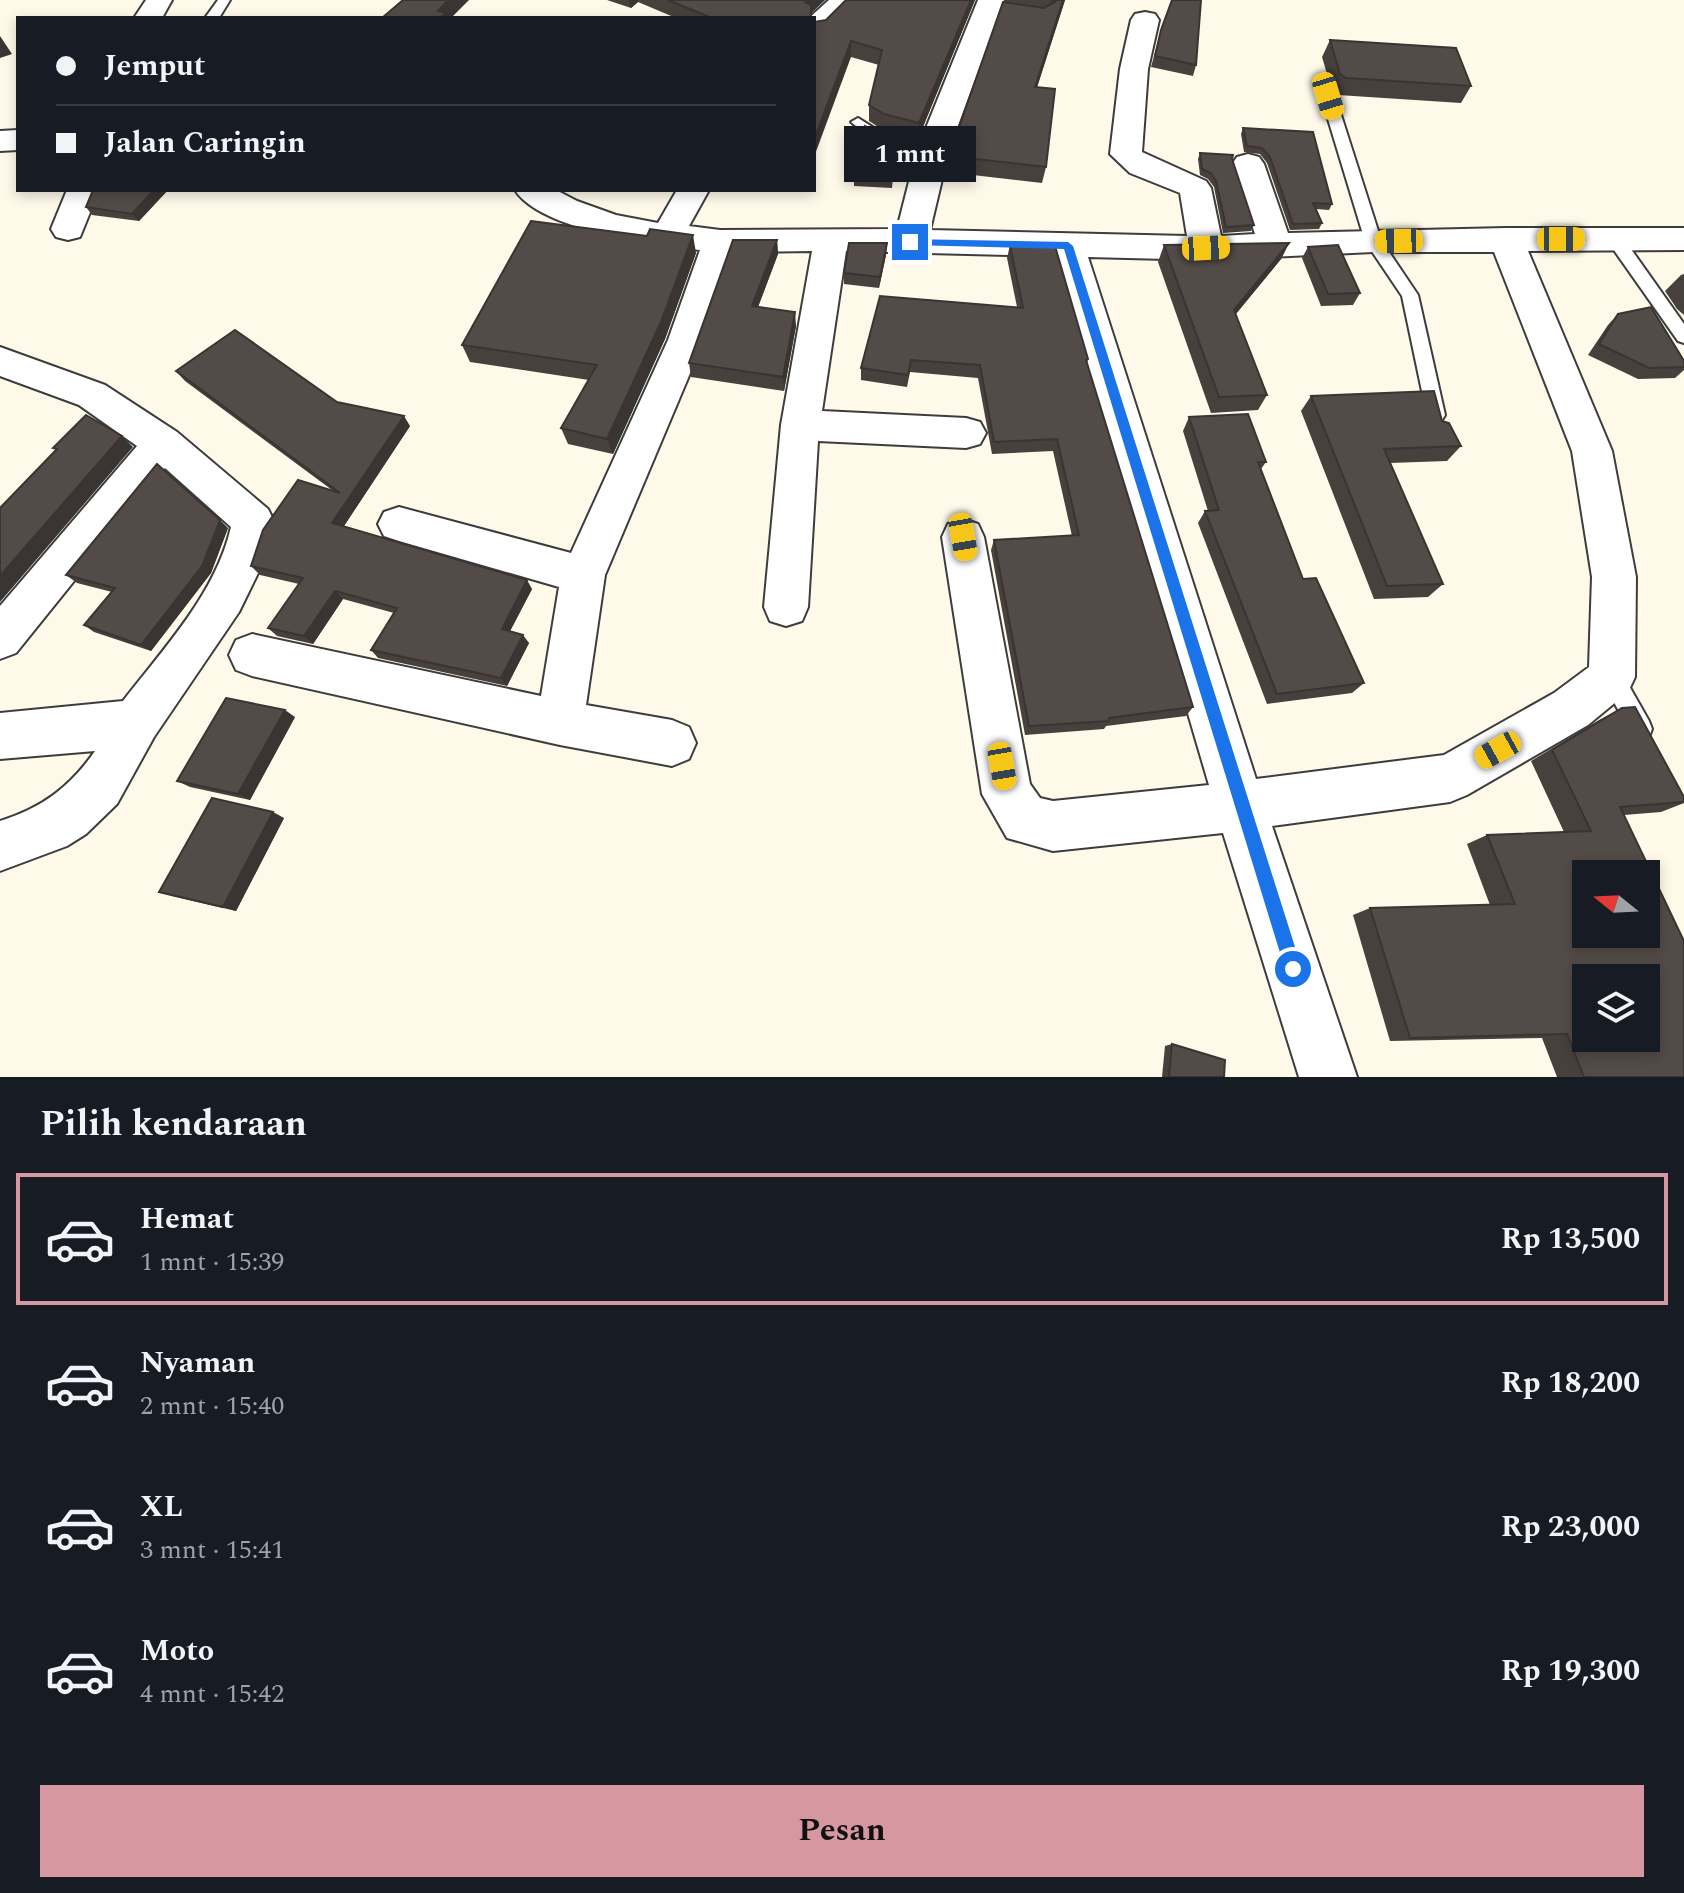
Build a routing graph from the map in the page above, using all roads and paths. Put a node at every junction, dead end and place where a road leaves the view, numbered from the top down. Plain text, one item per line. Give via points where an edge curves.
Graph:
1 (845, 0) edge
2 (994, 7) edge
3 (1145, 20) dead end
4 (816, 26) edge
5 (1328, 96) dead end
6 (858, 122) dead end
7 (933, 150) junction
8 (1248, 164) dead end
9 (82, 192) edge
10 (542, 192) edge
11 (692, 192) edge
12 (68, 229) dead end
13 (667, 236) junction
14 (831, 239) junction
15 (1506, 239) junction
16 (1615, 239) junction
17 (1684, 239) edge
18 (720, 241) junction
19 (1373, 241) junction
20 (910, 242) junction
21 (1275, 244) junction
22 (1068, 246) junction
23 (1206, 248) junction
24 (1684, 337) edge
25 (0, 361) edge
26 (800, 425) junction
27 (1439, 430) edge
28 (966, 433) dead end
29 (163, 443) junction
30 (399, 524) dead end
31 (963, 537) dead end
32 (583, 575) junction
33 (786, 607) dead end
34 (0, 639) edge
35 (252, 655) dead end
36 (1612, 677) junction
37 (137, 721) junction
38 (560, 723) junction
39 (0, 736) edge
40 (672, 743) dead end
41 (1655, 754) edge
42 (1240, 806) junction
43 (0, 846) edge
44 (1328, 1077) edge

1 - 4 street
2 - 7 street
3 - 23 street via 1134,69 1126,154 1144,169 1179,176 1195,188
5 - 19 lane
6 - 7 lane via 877,136
7 - 20 street
8 - 21 street
9 - 12 street
10 - 13 street via 565,209 610,225
11 - 13 street
13 - 18 street
14 - 18 street
14 - 20 street
14 - 26 street
15 - 16 street
15 - 19 street
15 - 36 street via 1592,451 1614,577
16 - 17 street
16 - 24 lane
18 - 32 street via 686,340
19 - 21 street
19 - 27 lane via 1410,295
20 - 22 street
21 - 23 street
22 - 23 street
22 - 42 street
25 - 29 street via 92,395
26 - 28 street
26 - 33 street
29 - 34 street
29 - 37 street via 253,521 252,542 198,636
30 - 32 street
31 - 42 street via 1007,794 1025,820 1053,826
32 - 38 street
35 - 38 street
36 - 41 lane
36 - 42 street via 1571,709 1450,778
37 - 39 street
37 - 43 street via 120,757 90,798 62,823
38 - 40 street
42 - 44 street

